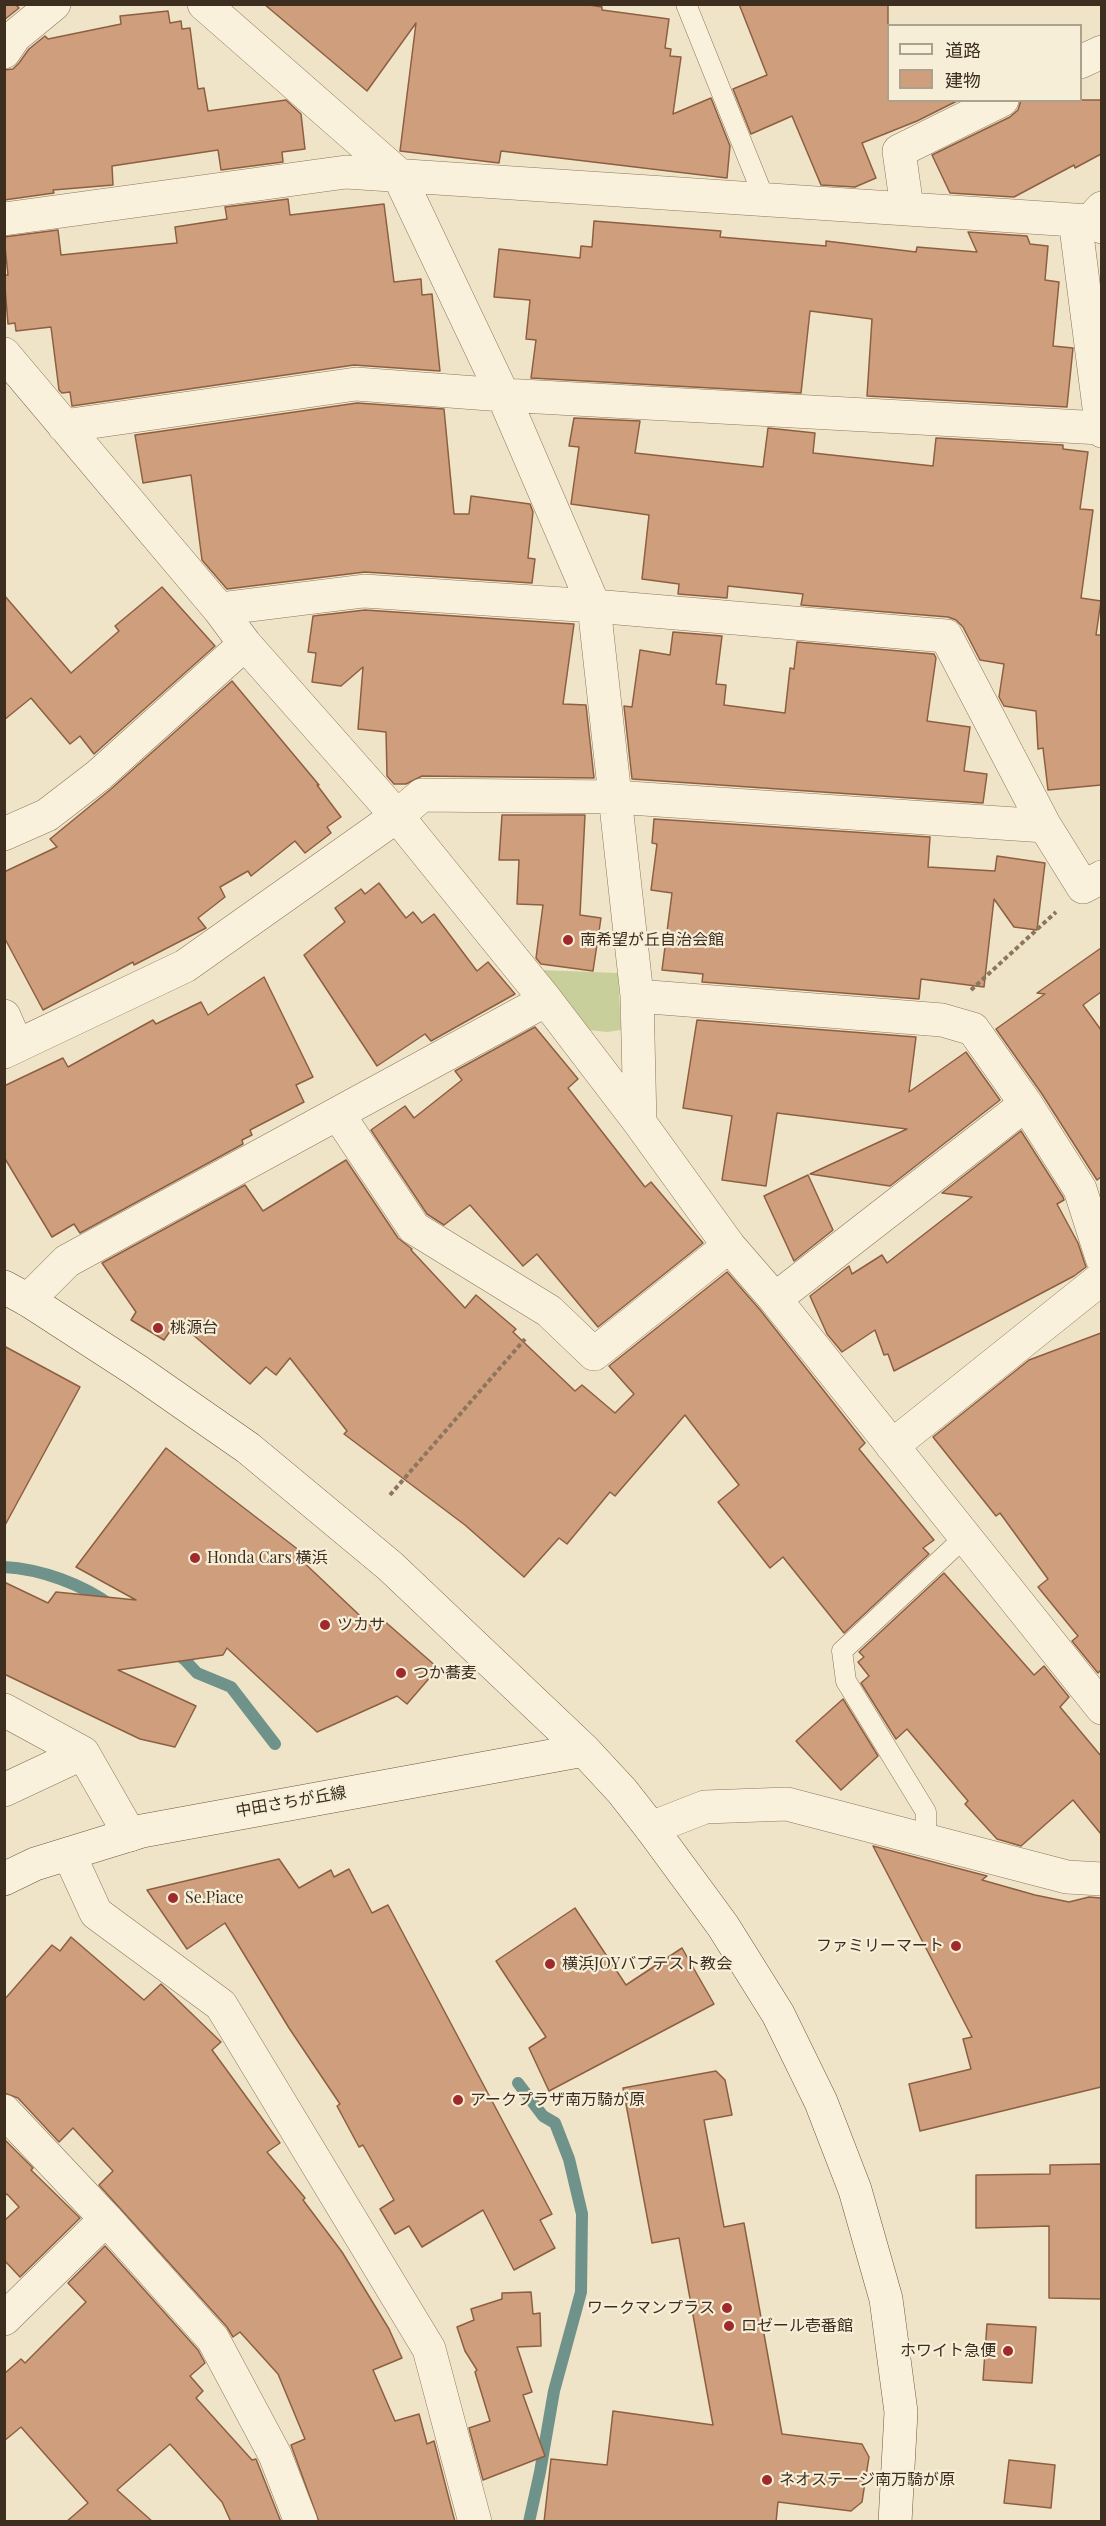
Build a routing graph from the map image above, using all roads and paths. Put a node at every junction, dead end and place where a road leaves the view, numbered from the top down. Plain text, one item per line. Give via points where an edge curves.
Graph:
1 (54, 4) edge
2 (204, 4) edge
3 (686, 4) edge
4 (4, 52) edge
5 (1101, 52) edge
6 (1082, 61) edge
7 (998, 102) edge
8 (398, 174) junction
9 (764, 198) junction
10 (907, 208) junction
11 (4, 219) edge
12 (1097, 219) edge
13 (4, 354) edge
14 (503, 396) junction
15 (64, 426) junction
16 (1101, 430) edge
17 (594, 606) junction
18 (219, 609) junction
19 (245, 644) junction
20 (614, 797) junction
21 (397, 816) junction
22 (1045, 826) junction
23 (4, 834) edge
24 (1092, 882) edge
25 (637, 996) junction
26 (546, 1000) junction
27 (4, 1016) edge
28 (942, 1020) junction
29 (11, 1049) edge
30 (1026, 1104) junction
31 (338, 1114) junction
32 (640, 1123) junction
33 (729, 1246) junction
34 (1101, 1258) edge
35 (1101, 1278) edge
36 (16, 1293) edge
37 (775, 1299) junction
38 (549, 1311) junction
39 (892, 1446) junction
40 (390, 1495) dead end
41 (965, 1537) junction
42 (1101, 1708) edge
43 (4, 1710) edge
44 (584, 1750) junction
45 (83, 1753) junction
46 (4, 1790) edge
47 (651, 1828) junction
48 (130, 1835) junction
49 (926, 1840) junction
50 (69, 1854) junction
51 (4, 1879) edge
52 (1101, 1879) edge
53 (4, 2111) edge
54 (106, 2219) junction
55 (4, 2319) edge
56 (302, 2522) edge
57 (475, 2522) edge
58 (895, 2522) edge

1 - 4 street via 15,36
2 - 8 street
3 - 9 lane
5 - 6 street
7 - 10 street via 899,151
8 - 9 street
8 - 11 street via 346,172
8 - 14 street
9 - 10 street
10 - 12 street
12 - 16 street via 1077,235
13 - 15 street
14 - 15 street via 356,384
14 - 16 street
14 - 17 street
15 - 18 street
17 - 18 street via 364,591
17 - 20 street
17 - 22 street via 946,636
18 - 19 street
19 - 21 street
19 - 23 street via 99,775 47,815
20 - 21 street via 422,795
20 - 22 street
20 - 25 street
21 - 26 street
21 - 29 street via 185,966
22 - 24 street
24 - 28 path
25 - 28 street
25 - 32 street
26 - 31 street
26 - 32 street
27 - 29 street
28 - 30 street via 973,1029
30 - 34 street via 1080,1189
30 - 37 street
31 - 36 street via 67,1261
31 - 38 street via 414,1227
32 - 33 street
33 - 37 street
33 - 38 street via 594,1354
35 - 39 street
36 - 44 street via 248,1448 390,1566
37 - 39 street
38 - 40 path
39 - 41 street
41 - 42 street
41 - 49 lane via 842,1651 846,1681 926,1812
43 - 45 street
44 - 47 street
44 - 48 street, 中田さちが丘線
45 - 46 street
45 - 48 street
47 - 49 street via 705,1807 787,1804
47 - 58 street via 723,1926 778,2014 821,2102 855,2190 886,2299 901,2412
48 - 50 street, 中田さちが丘線
49 - 52 street via 1067,1877
50 - 51 street, 中田さちが丘線
50 - 57 street via 96,1913 221,2005 429,2349
53 - 54 street
54 - 55 street
54 - 56 street via 213,2339 275,2455

